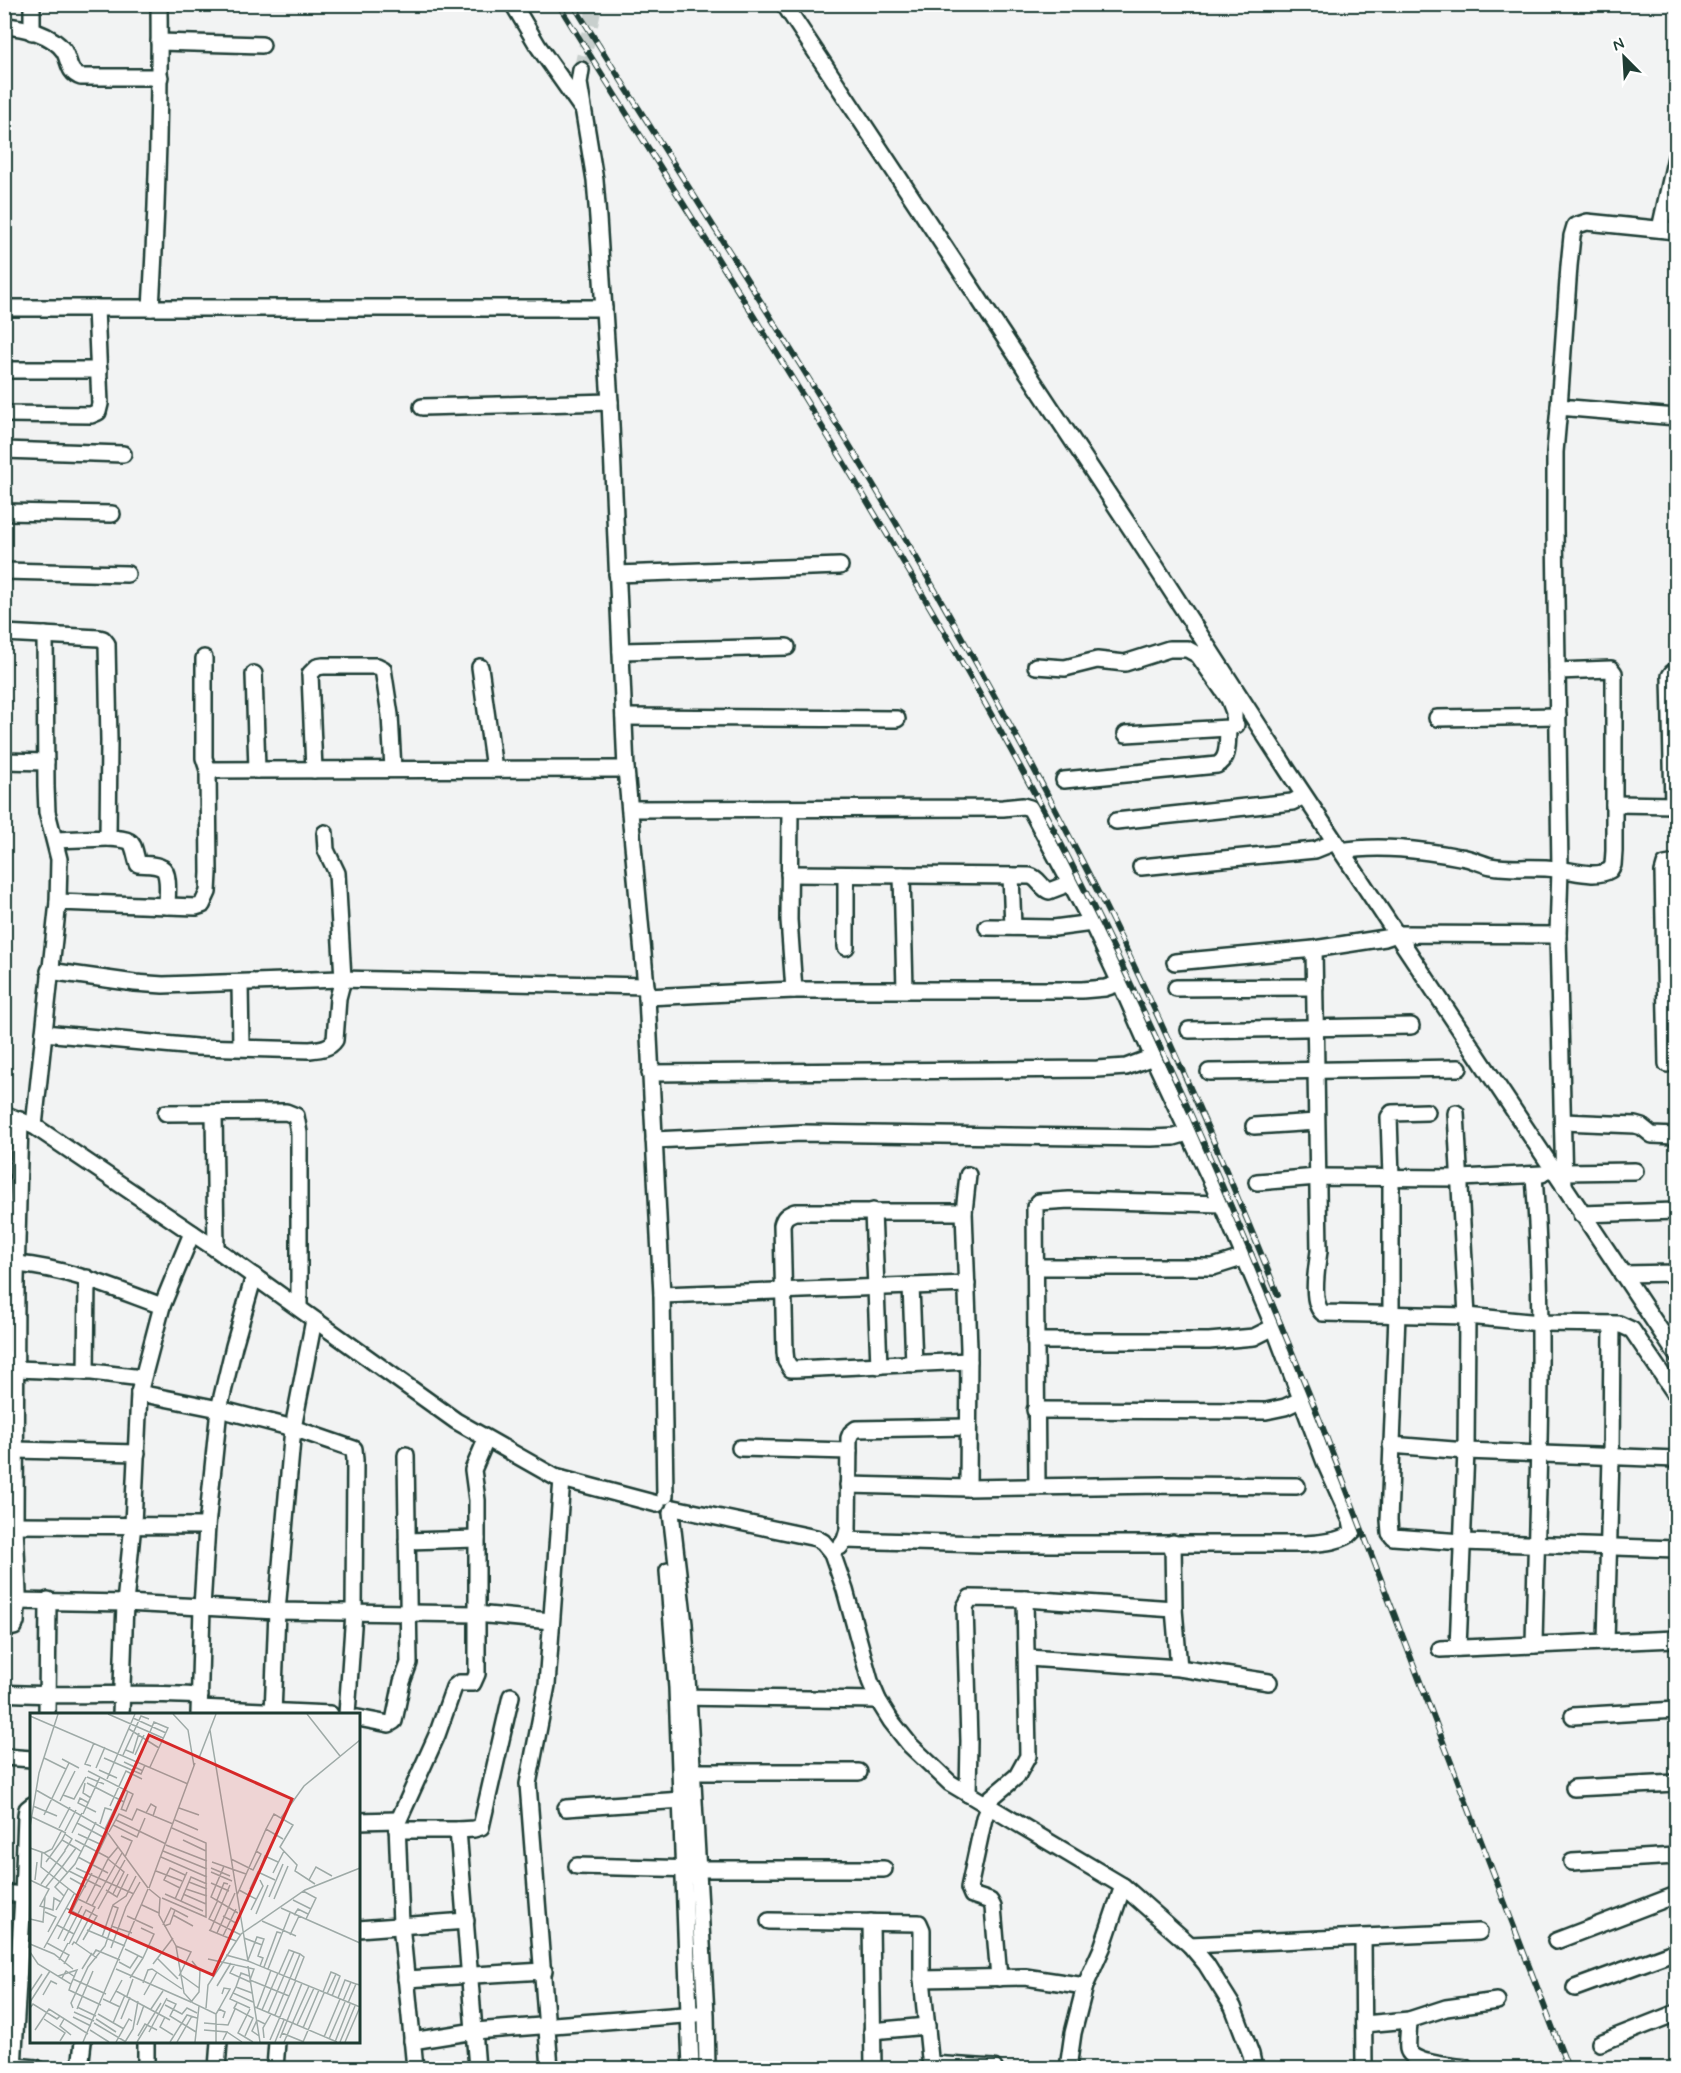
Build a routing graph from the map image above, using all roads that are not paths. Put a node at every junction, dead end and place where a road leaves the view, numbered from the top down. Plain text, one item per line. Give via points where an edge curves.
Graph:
1 (32, 4) edge
2 (159, 4) edge
3 (513, 4) edge
4 (784, 4) edge
5 (4, 26) edge
6 (32, 32) junction
7 (159, 42) junction
8 (262, 45) dead end
9 (580, 70) tunnel mouth
10 (160, 77) junction
11 (584, 110) junction
12 (1677, 157) edge
13 (1660, 229) junction
14 (1677, 231) edge
15 (4, 308) edge
16 (96, 308) junction
17 (151, 308) junction
18 (604, 308) junction
19 (4, 370) edge
20 (99, 370) junction
21 (610, 402) junction
22 (422, 407) dead end
23 (1559, 407) junction
24 (4, 414) edge
25 (1677, 417) edge
26 (4, 450) edge
27 (123, 454) dead end
28 (4, 512) edge
29 (112, 514) dead end
30 (840, 566) dead end
31 (4, 571) edge
32 (127, 574) dead end
33 (618, 574) junction
34 (4, 633) edge
35 (45, 635) junction
36 (787, 647) dead end
37 (621, 651) junction
38 (204, 658) dead end
39 (1036, 666) dead end
40 (480, 667) dead end
41 (1677, 670) edge
42 (1557, 671) junction
43 (254, 674) dead end
44 (1558, 716) junction
45 (624, 717) junction
46 (1437, 718) dead end
47 (897, 719) dead end
48 (1242, 723) junction
49 (1126, 734) dead end
50 (4, 761) edge
51 (46, 762) junction
52 (393, 769) junction
53 (494, 769) junction
54 (626, 769) junction
55 (208, 770) junction
56 (257, 770) junction
57 (314, 770) junction
58 (1064, 780) dead end
59 (1300, 798) junction
60 (1614, 804) junction
61 (1675, 805) edge
62 (630, 809) junction
63 (790, 809) junction
64 (1116, 821) dead end
65 (325, 832) dead end
66 (108, 838) junction
67 (55, 840) junction
68 (1333, 846) junction
69 (1677, 863) edge
70 (1141, 867) dead end
71 (1560, 869) junction
72 (789, 874) junction
73 (846, 875) junction
74 (902, 875) junction
75 (1011, 876) junction
76 (1070, 883) junction
77 (58, 902) junction
78 (167, 906) junction
79 (1092, 923) junction
80 (987, 927) dead end
81 (1013, 927) junction
82 (1558, 935) junction
83 (1392, 936) junction
84 (846, 947) dead end
85 (1314, 949) junction
86 (1175, 962) dead end
87 (49, 971) junction
88 (343, 979) junction
89 (240, 983) junction
90 (1120, 983) junction
91 (1315, 987) junction
92 (1176, 988) dead end
93 (905, 989) junction
94 (794, 990) junction
95 (646, 991) junction
96 (1316, 1026) junction
97 (1411, 1026) dead end
98 (1189, 1030) dead end
99 (44, 1033) junction
100 (241, 1047) junction
101 (1153, 1057) junction
102 (1667, 1064) dead end
103 (1459, 1068) dead end
104 (1317, 1069) junction
105 (1209, 1072) dead end
106 (650, 1073) junction
107 (1427, 1112) dead end
108 (4, 1113) edge
109 (166, 1113) dead end
110 (1456, 1113) dead end
111 (214, 1114) junction
112 (1316, 1122) junction
113 (1563, 1122) junction
114 (27, 1123) junction
115 (1254, 1126) dead end
116 (1188, 1133) junction
117 (1677, 1136) edge
118 (654, 1140) junction
119 (1635, 1171) dead end
120 (968, 1175) dead end
121 (1551, 1175) junction
122 (1317, 1177) junction
123 (1391, 1177) junction
124 (1461, 1178) junction
125 (1257, 1182) dead end
126 (12, 1198) edge
127 (1222, 1204) junction
128 (873, 1210) junction
129 (1677, 1211) edge
130 (964, 1212) junction
131 (1581, 1214) junction
132 (192, 1233) junction
133 (216, 1249) junction
134 (1245, 1257) junction
135 (17, 1264) junction
136 (1035, 1268) junction
137 (1622, 1274) junction
138 (1677, 1274) edge
139 (254, 1276) junction
140 (87, 1278) junction
141 (10, 1281) edge
142 (967, 1284) junction
143 (911, 1286) junction
144 (876, 1287) junction
145 (783, 1290) junction
146 (662, 1295) junction
147 (162, 1306) junction
148 (299, 1308) junction
149 (1394, 1315) junction
150 (1467, 1316) junction
151 (314, 1320) junction
152 (1540, 1323) junction
153 (1612, 1324) junction
154 (1274, 1327) junction
155 (1035, 1341) junction
156 (1677, 1354) edge
157 (969, 1361) junction
158 (11, 1364) edge
159 (914, 1364) junction
160 (879, 1366) junction
161 (86, 1372) junction
162 (142, 1378) junction
163 (139, 1394) junction
164 (1677, 1395) edge
165 (1300, 1400) junction
166 (219, 1409) junction
167 (1035, 1410) junction
168 (10, 1427) edge
169 (967, 1427) junction
170 (293, 1428) junction
171 (486, 1440) junction
172 (1391, 1445) junction
173 (740, 1448) dead end
174 (16, 1450) junction
175 (849, 1451) junction
176 (1466, 1451) junction
177 (137, 1452) junction
178 (1538, 1453) junction
179 (406, 1455) dead end
180 (1611, 1457) junction
181 (1677, 1459) edge
182 (562, 1479) junction
183 (848, 1485) junction
184 (1037, 1486) junction
185 (1297, 1486) dead end
186 (968, 1488) junction
187 (666, 1507) junction
188 (133, 1524) junction
189 (10, 1526) edge
190 (207, 1526) junction
191 (477, 1539) junction
192 (845, 1540) junction
193 (407, 1541) junction
194 (1462, 1542) junction
195 (1173, 1543) junction
196 (1536, 1545) junction
197 (1610, 1547) junction
198 (1677, 1549) edge
199 (832, 1553) junction
200 (10, 1567) edge
201 (1025, 1599) junction
202 (48, 1600) junction
203 (17, 1601) junction
204 (125, 1603) junction
205 (202, 1607) junction
206 (1174, 1609) junction
207 (277, 1611) junction
208 (354, 1612) junction
209 (408, 1612) junction
210 (476, 1614) junction
211 (551, 1621) junction
212 (4, 1629) edge
213 (1677, 1639) edge
214 (1606, 1642) junction
215 (1534, 1645) junction
216 (1458, 1648) junction
217 (1440, 1649) dead end
218 (1028, 1658) junction
219 (1179, 1668) junction
220 (1269, 1682) dead end
221 (4, 1693) edge
222 (121, 1694) junction
223 (46, 1696) junction
224 (512, 1696) dead end
225 (682, 1697) junction
226 (878, 1700) junction
227 (200, 1706) edge
228 (1677, 1710) edge
229 (273, 1712) edge
230 (47, 1713) edge
231 (121, 1713) edge
232 (302, 1713) edge
233 (347, 1713) edge
234 (1573, 1716) dead end
235 (360, 1720) edge
236 (4, 1757) edge
237 (30, 1759) edge
238 (686, 1772) junction
239 (859, 1772) dead end
240 (1677, 1783) edge
241 (1574, 1788) dead end
242 (968, 1794) junction
243 (682, 1800) junction
244 (987, 1805) junction
245 (30, 1807) edge
246 (566, 1808) dead end
247 (360, 1821) edge
248 (397, 1825) junction
249 (458, 1830) junction
250 (1677, 1856) edge
251 (1572, 1863) dead end
252 (578, 1866) dead end
253 (691, 1869) junction
254 (884, 1869) dead end
255 (1123, 1886) junction
256 (4, 1892) edge
257 (1677, 1894) edge
258 (693, 1904) junction
259 (26, 1907) edge
260 (466, 1920) junction
261 (769, 1922) dead end
262 (871, 1922) junction
263 (401, 1924) junction
264 (360, 1929) edge
265 (1479, 1932) dead end
266 (1363, 1937) junction
267 (1556, 1941) dead end
268 (1190, 1945) junction
269 (1677, 1951) edge
270 (544, 1971) junction
271 (471, 1974) junction
272 (999, 1978) junction
273 (406, 1979) junction
274 (922, 1979) junction
275 (1085, 1986) junction
276 (1575, 1988) dead end
277 (1497, 2001) dead end
278 (1677, 2013) edge
279 (690, 2014) junction
280 (706, 2014) junction
281 (1409, 2020) junction
282 (1364, 2024) junction
283 (548, 2026) junction
284 (927, 2026) junction
285 (475, 2031) junction
286 (872, 2031) junction
287 (412, 2041) junction
288 (83, 2043) edge
289 (146, 2043) edge
290 (219, 2043) edge
291 (277, 2043) edge
292 (1600, 2043) dead end
293 (10, 2066) edge
294 (931, 2066) edge
295 (36, 2068) edge
296 (80, 2068) edge
297 (146, 2068) edge
298 (217, 2068) edge
299 (275, 2068) edge
300 (415, 2068) edge
301 (477, 2068) edge
302 (550, 2068) edge
303 (691, 2068) edge
304 (707, 2068) edge
305 (873, 2068) edge
306 (994, 2068) edge
307 (1068, 2068) edge
308 (1254, 2068) edge
309 (1364, 2068) edge
310 (1465, 2068) edge

1 - 6 street
2 - 7 street
3 - 11 street
4 - 48 street via 1145,550
5 - 6 street
6 - 10 street via 63,49 73,72 81,77
7 - 8 street
7 - 10 street
9 - 11 street
10 - 17 street
11 - 18 street via 595,180
12 - 13 street
13 - 14 street
13 - 23 street via 1587,222 1575,226
15 - 16 street
16 - 17 street
16 - 20 street
17 - 18 street
18 - 21 street
19 - 20 street
20 - 24 street via 100,408 95,414
21 - 22 street
21 - 33 street
23 - 25 street
23 - 42 street via 1555,529
26 - 27 street
28 - 29 street
30 - 33 street
31 - 32 street
33 - 37 street
34 - 35 street
35 - 51 street
35 - 66 street via 99,638 107,644
36 - 37 street
37 - 45 street
38 - 55 street via 204,758
39 - 48 street via 1070,668 1097,660 1125,663 1169,649 1187,649 1198,655
40 - 53 street
41 - 61 street via 1670,676
42 - 44 street
42 - 60 street via 1613,670
43 - 56 street
44 - 46 street
44 - 71 street
45 - 47 street
45 - 54 street
48 - 49 street
48 - 58 street via 1224,760 1217,765
48 - 59 street
50 - 51 street
51 - 67 street via 47,812
52 - 53 street
52 - 57 street
52 - 57 street via 383,669 323,666 310,674
53 - 54 street
54 - 62 street
55 - 56 street
55 - 78 street via 208,892 202,905
56 - 57 street
59 - 64 street
59 - 68 street
60 - 61 street
60 - 71 street via 1610,870 1594,874
62 - 63 street
62 - 95 street
63 - 72 street
63 - 76 street via 1027,806 1034,812
65 - 88 street via 326,850 337,873
66 - 67 street
66 - 78 street via 132,843 138,864 164,868
67 - 77 street via 59,859
68 - 70 street
68 - 71 street via 1461,857 1490,866
68 - 83 street
69 - 102 street via 1664,868
71 - 82 street
72 - 73 street
72 - 94 street
73 - 74 street
73 - 84 street
74 - 75 street
74 - 93 street
75 - 76 street via 1034,877 1049,891
75 - 81 street
76 - 79 street
77 - 78 street
77 - 87 street
79 - 81 street via 1054,928
79 - 90 street
80 - 81 street
82 - 83 street
82 - 113 street
83 - 85 street
83 - 121 street
85 - 86 street
85 - 91 street
87 - 89 street via 144,984
87 - 99 street
88 - 89 street
88 - 95 street
88 - 100 street via 332,1045 309,1050
89 - 100 street
90 - 93 street via 1082,990
90 - 101 street
91 - 92 street
91 - 96 street
93 - 94 street
94 - 95 street
95 - 106 street
96 - 97 street
96 - 98 street
96 - 104 street
99 - 100 street via 196,1047
99 - 114 street
101 - 106 street via 1126,1067 1097,1069
101 - 116 street
103 - 104 street
104 - 105 street
104 - 112 street
106 - 118 street
107 - 123 street via 1392,1113 1389,1117
108 - 114 street
109 - 111 street
110 - 124 street
111 - 133 street
111 - 148 street via 286,1112 297,1119
112 - 115 street
112 - 122 street
113 - 117 street via 1635,1125 1652,1135
113 - 121 street
114 - 126 street
114 - 132 street
116 - 118 street via 1151,1138 802,1133
116 - 127 street
118 - 146 street
119 - 121 street
120 - 130 street
121 - 124 street
121 - 131 street
121 - 152 street via 1538,1223
122 - 123 street
122 - 125 street
122 - 149 street via 1317,1307 1323,1312
123 - 124 street
123 - 149 street
124 - 150 street
126 - 135 street
127 - 134 street
127 - 136 street via 1039,1202 1034,1214
128 - 130 street
128 - 144 street
128 - 145 street via 787,1215 782,1225
129 - 131 street
130 - 142 street
131 - 137 street
132 - 133 street
132 - 147 street
133 - 139 street
134 - 136 street via 1213,1267
134 - 154 street
135 - 140 street
135 - 141 street
136 - 155 street
137 - 138 street
137 - 156 street
139 - 148 street
139 - 166 street
140 - 147 street
140 - 161 street
141 - 158 street
142 - 143 street
142 - 157 street
143 - 144 street
143 - 159 street
144 - 145 street
144 - 160 street
145 - 146 street
145 - 160 street via 786,1361 791,1369
146 - 187 street
147 - 162 street
148 - 151 street
149 - 150 street
149 - 172 street
150 - 152 street
150 - 176 street
151 - 170 street
151 - 171 street
152 - 153 street
152 - 178 street
153 - 164 street via 1632,1330
153 - 180 street
154 - 155 street via 1254,1337 1209,1341
154 - 165 street
155 - 167 street
157 - 159 street
157 - 169 street
158 - 161 street
158 - 168 street
159 - 160 street
161 - 162 street
162 - 163 street
163 - 166 street
163 - 177 street
165 - 167 street via 1266,1411
165 - 195 street via 1351,1521 1352,1534 1305,1544
166 - 170 street
166 - 190 street
167 - 184 street
168 - 174 street
169 - 175 street via 856,1429 850,1433
169 - 186 street
170 - 207 street
170 - 208 street via 355,1451
171 - 182 street
171 - 191 street via 473,1470
172 - 176 street
172 - 194 street via 1392,1536
173 - 175 street
174 - 177 street
174 - 189 street
175 - 183 street
176 - 178 street
176 - 194 street
177 - 188 street
178 - 180 street
178 - 196 street
179 - 193 street
180 - 181 street
180 - 197 street
182 - 187 street
182 - 211 street
183 - 186 street
183 - 192 street
184 - 185 street
184 - 186 street
187 - 199 street via 816,1538
187 - 225 street via 684,1624
188 - 189 street
188 - 190 street
188 - 204 street
189 - 200 street
190 - 205 street
191 - 193 street
191 - 210 street
192 - 195 street
192 - 199 street
193 - 209 street
194 - 196 street
194 - 216 street
195 - 206 street
196 - 197 street
196 - 215 street
197 - 198 street
197 - 214 street
199 - 226 street
200 - 203 street
201 - 206 street
201 - 218 street
201 - 242 street via 974,1597 966,1602
202 - 203 street
202 - 204 street
202 - 223 street
203 - 212 street via 14,1627
204 - 205 street
204 - 222 street
205 - 207 street
205 - 227 street
206 - 219 street
207 - 208 street
207 - 229 street
208 - 209 street
208 - 233 street
209 - 210 street
209 - 235 street via 409,1664 394,1721 389,1724
210 - 211 street
210 - 248 street via 475,1680 454,1687
211 - 270 street via 547,1685 528,1784
213 - 214 street
214 - 215 street
215 - 216 street
216 - 217 street
218 - 219 street
218 - 244 street via 1028,1756 1017,1776
219 - 220 street
221 - 223 street
222 - 223 street
222 - 227 street
222 - 231 street
223 - 230 street
224 - 249 street via 481,1827
225 - 226 street
225 - 238 street
226 - 242 street via 910,1745 950,1783
227 - 229 street
228 - 234 street
229 - 232 street
236 - 237 street
238 - 239 street
238 - 243 street
238 - 253 street
240 - 241 street
242 - 244 street
243 - 246 street
243 - 253 street
244 - 255 street
244 - 272 street via 969,1888 972,1895 990,1901 993,1906
245 - 259 street via 26,1815
247 - 248 street
248 - 249 street
248 - 263 street
249 - 260 street
250 - 251 street
252 - 253 street
253 - 254 street
253 - 258 street
255 - 268 street
255 - 275 street
256 - 259 street
257 - 267 street
258 - 279 street
258 - 280 street
259 - 293 street
260 - 263 street
260 - 271 street
261 - 262 street
262 - 274 street via 920,1924
262 - 286 street
263 - 264 street
263 - 273 street
265 - 266 street
266 - 268 street
266 - 282 street
268 - 308 street via 1233,2007
269 - 276 street
270 - 271 street
270 - 283 street
271 - 273 street
271 - 285 street
272 - 274 street
272 - 275 street via 1025,1977
273 - 287 street
274 - 284 street
275 - 307 street
277 - 281 street via 1446,2008
278 - 292 street
279 - 280 street
279 - 283 street
279 - 303 street
280 - 304 street
281 - 282 street
281 - 310 street via 1411,2056
282 - 309 street
283 - 285 street
283 - 302 street
284 - 286 street
284 - 294 street
285 - 287 street
285 - 301 street
286 - 305 street
287 - 300 street
288 - 296 street
289 - 297 street
290 - 298 street
291 - 299 street
293 - 295 street
294 - 306 street

